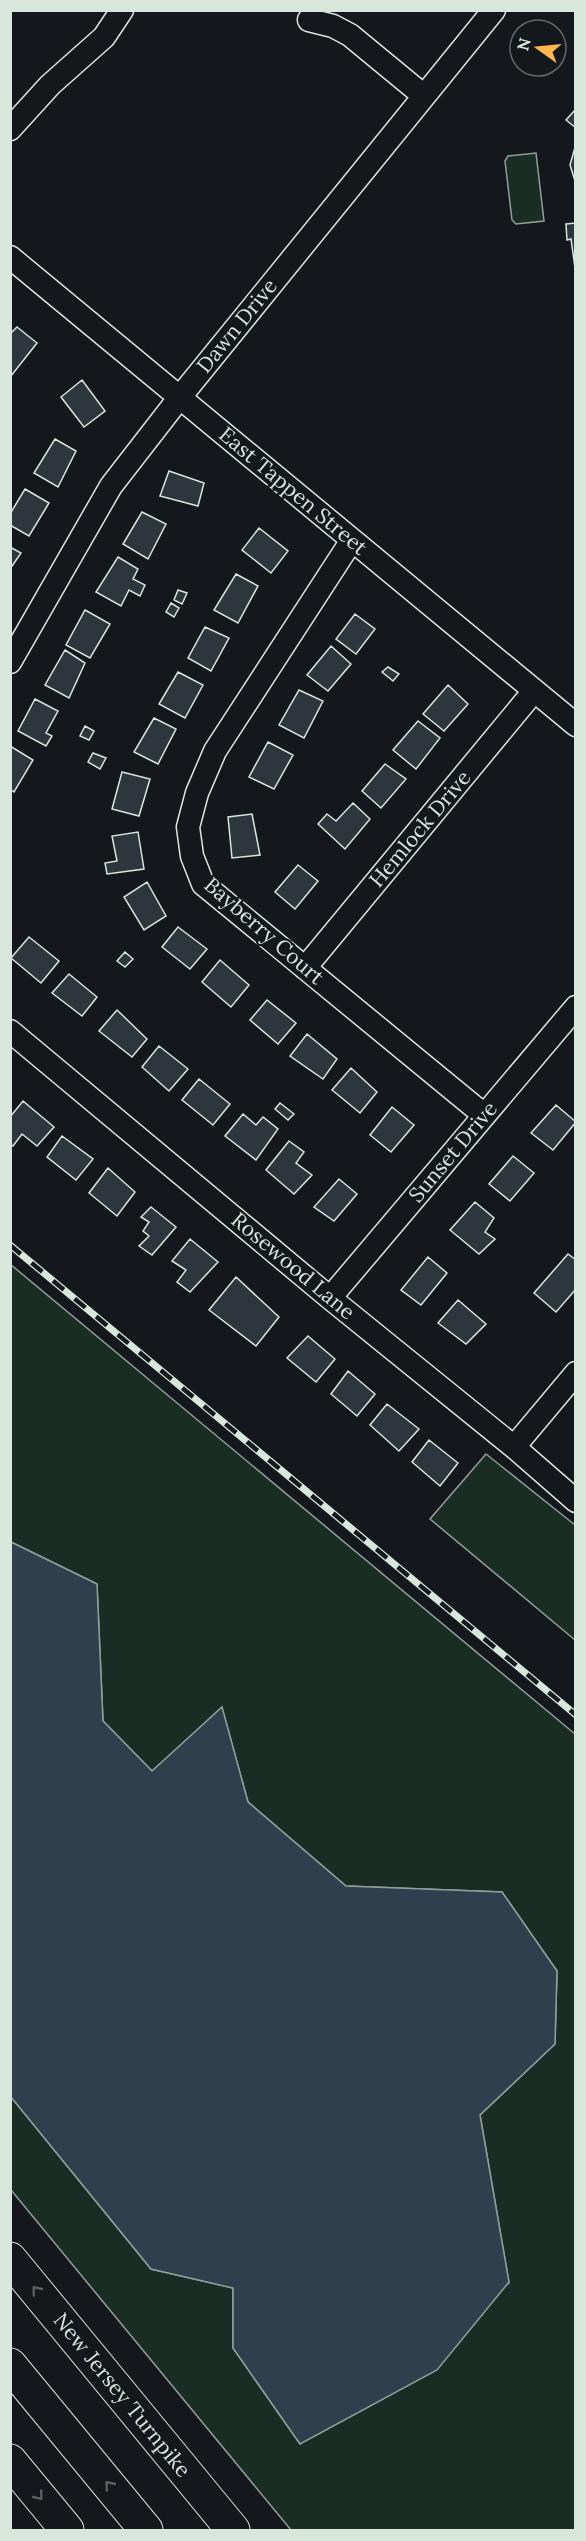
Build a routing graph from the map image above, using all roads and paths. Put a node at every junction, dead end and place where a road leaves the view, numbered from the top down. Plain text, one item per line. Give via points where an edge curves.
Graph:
1 (122, 10) edge
2 (494, 10) edge
3 (309, 20) dead end
4 (424, 96) junction
5 (10, 129) edge
6 (11, 258) edge
7 (180, 397) junction
8 (352, 540) junction
9 (10, 662) edge
10 (534, 691) junction
11 (576, 725) edge
12 (305, 968) junction
13 (576, 1007) edge
14 (10, 1031) edge
15 (484, 1115) junction
16 (330, 1298) junction
17 (576, 1373) edge
18 (514, 1447) junction
19 (576, 1501) edge
20 (10, 2259) edge
21 (10, 2365) edge
22 (10, 2461) edge
23 (68, 2530) edge
24 (146, 2530) edge
25 (233, 2530) edge

1 - 5 street via 104,37 50,85
2 - 4 street, Dawn Drive
3 - 4 street via 350,35
4 - 7 street, Dawn Drive
6 - 7 street, East Tappen Street
7 - 8 street, East Tappen Street
7 - 9 street, Dawn Drive via 111,486
8 - 10 street, East Tappen Street
8 - 12 street, Bayberry Court via 214,751 188,827 192,856 203,884
10 - 11 street, East Tappen Street
10 - 12 street, Hemlock Drive
12 - 15 street, Bayberry Court
13 - 15 street, Sunset Drive
14 - 16 street, Rosewood Lane
15 - 16 street, Sunset Drive
16 - 18 street, Rosewood Lane
17 - 18 street
18 - 19 street, Rosewood Lane
25 -> 20 highway, New Jersey Turnpike
24 -> 21 highway
22 -> 23 highway

